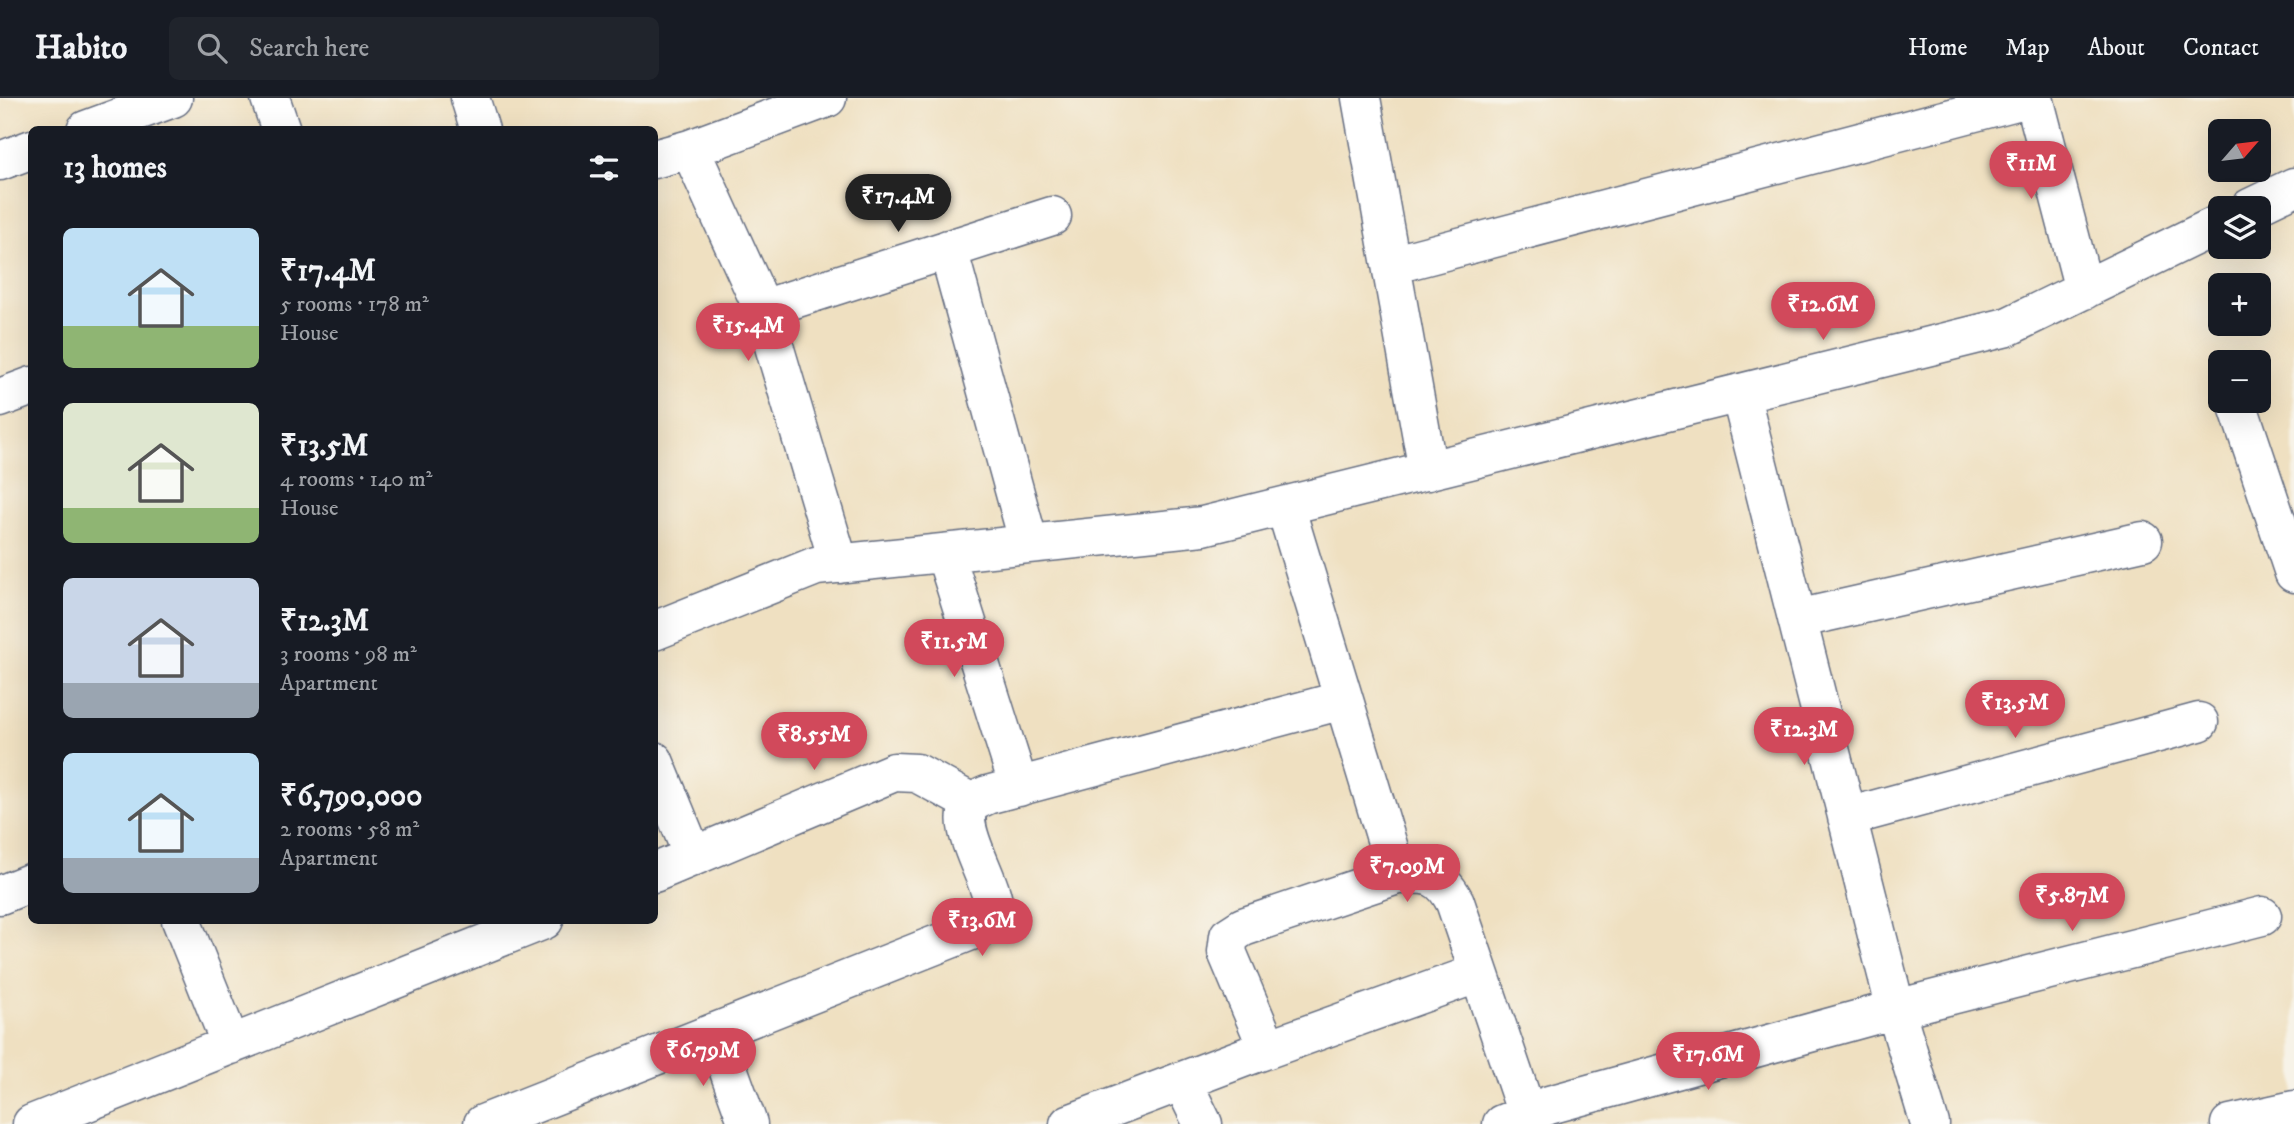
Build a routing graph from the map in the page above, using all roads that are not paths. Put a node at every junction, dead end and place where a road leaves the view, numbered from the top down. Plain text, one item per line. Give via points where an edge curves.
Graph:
1 (173, 98) edge
2 (270, 98) edge
3 (470, 98) edge
4 (827, 98) edge
5 (1361, 98) edge
6 (2028, 98) edge
7 (2034, 98) edge
8 (97, 126) edge
9 (280, 126) edge
10 (479, 126) edge
11 (28, 150) edge
12 (672, 154) edge
13 (0, 160) edge
14 (2294, 187) edge
15 (2271, 198) edge
16 (1052, 216) dead end
17 (2208, 229) edge
18 (948, 249) junction
19 (1391, 265) junction
20 (2084, 290) junction
21 (763, 309) junction
22 (28, 388) edge
23 (1740, 393) junction
24 (0, 398) edge
25 (2240, 413) edge
26 (1428, 471) junction
27 (1285, 506) junction
28 (2143, 541) dead end
29 (1029, 544) junction
30 (945, 553) junction
31 (839, 564) junction
32 (2294, 573) edge
33 (1797, 619) junction
34 (658, 629) edge
35 (1343, 700) junction
36 (2199, 722) dead end
37 (658, 770) edge
38 (1019, 787) junction
39 (972, 803) junction
40 (1847, 817) junction
41 (694, 856) junction
42 (658, 871) edge
43 (1396, 875) junction
44 (28, 884) edge
45 (0, 895) edge
46 (2262, 916) dead end
47 (183, 924) edge
48 (534, 924) edge
49 (1479, 974) junction
50 (1896, 1009) junction
51 (715, 1032) junction
52 (231, 1045) junction
53 (1268, 1049) junction
54 (1182, 1081) junction
55 (2294, 1110) edge
56 (1514, 1119) edge
57 (32, 1124) edge
58 (483, 1124) edge
59 (748, 1124) edge
60 (1069, 1124) edge
61 (1203, 1124) edge
62 (1930, 1124) edge
63 (2231, 1124) edge

1 - 8 street
2 - 9 street
3 - 10 street
4 - 12 street
5 - 19 street
6 - 19 street
7 - 20 street
11 - 13 street
12 - 21 street
14 - 15 street
16 - 18 street
17 - 20 street
18 - 21 street
18 - 29 street
19 - 26 street
20 - 23 street via 2007,327
21 - 31 street
22 - 24 street
23 - 26 street
23 - 33 street
25 - 32 street
26 - 27 street
27 - 29 street via 1203,526
27 - 35 street
28 - 33 street
29 - 30 street
30 - 31 street
30 - 38 street
31 - 34 street via 816,566
33 - 40 street
35 - 38 street
35 - 43 street
36 - 40 street
37 - 41 street
38 - 39 street
39 - 41 street via 917,773 894,772
39 - 51 street via 967,828 992,901 993,916 986,925
40 - 50 street
41 - 42 street
43 - 49 street via 1434,876 1448,887
43 - 53 street via 1243,927 1230,936 1227,952
44 - 45 street
46 - 50 street
47 - 52 street
48 - 52 street
49 - 53 street
49 - 56 street
50 - 56 street
50 - 62 street
51 - 58 street
51 - 59 street
52 - 57 street
53 - 54 street
54 - 60 street
54 - 61 street
55 - 63 street

